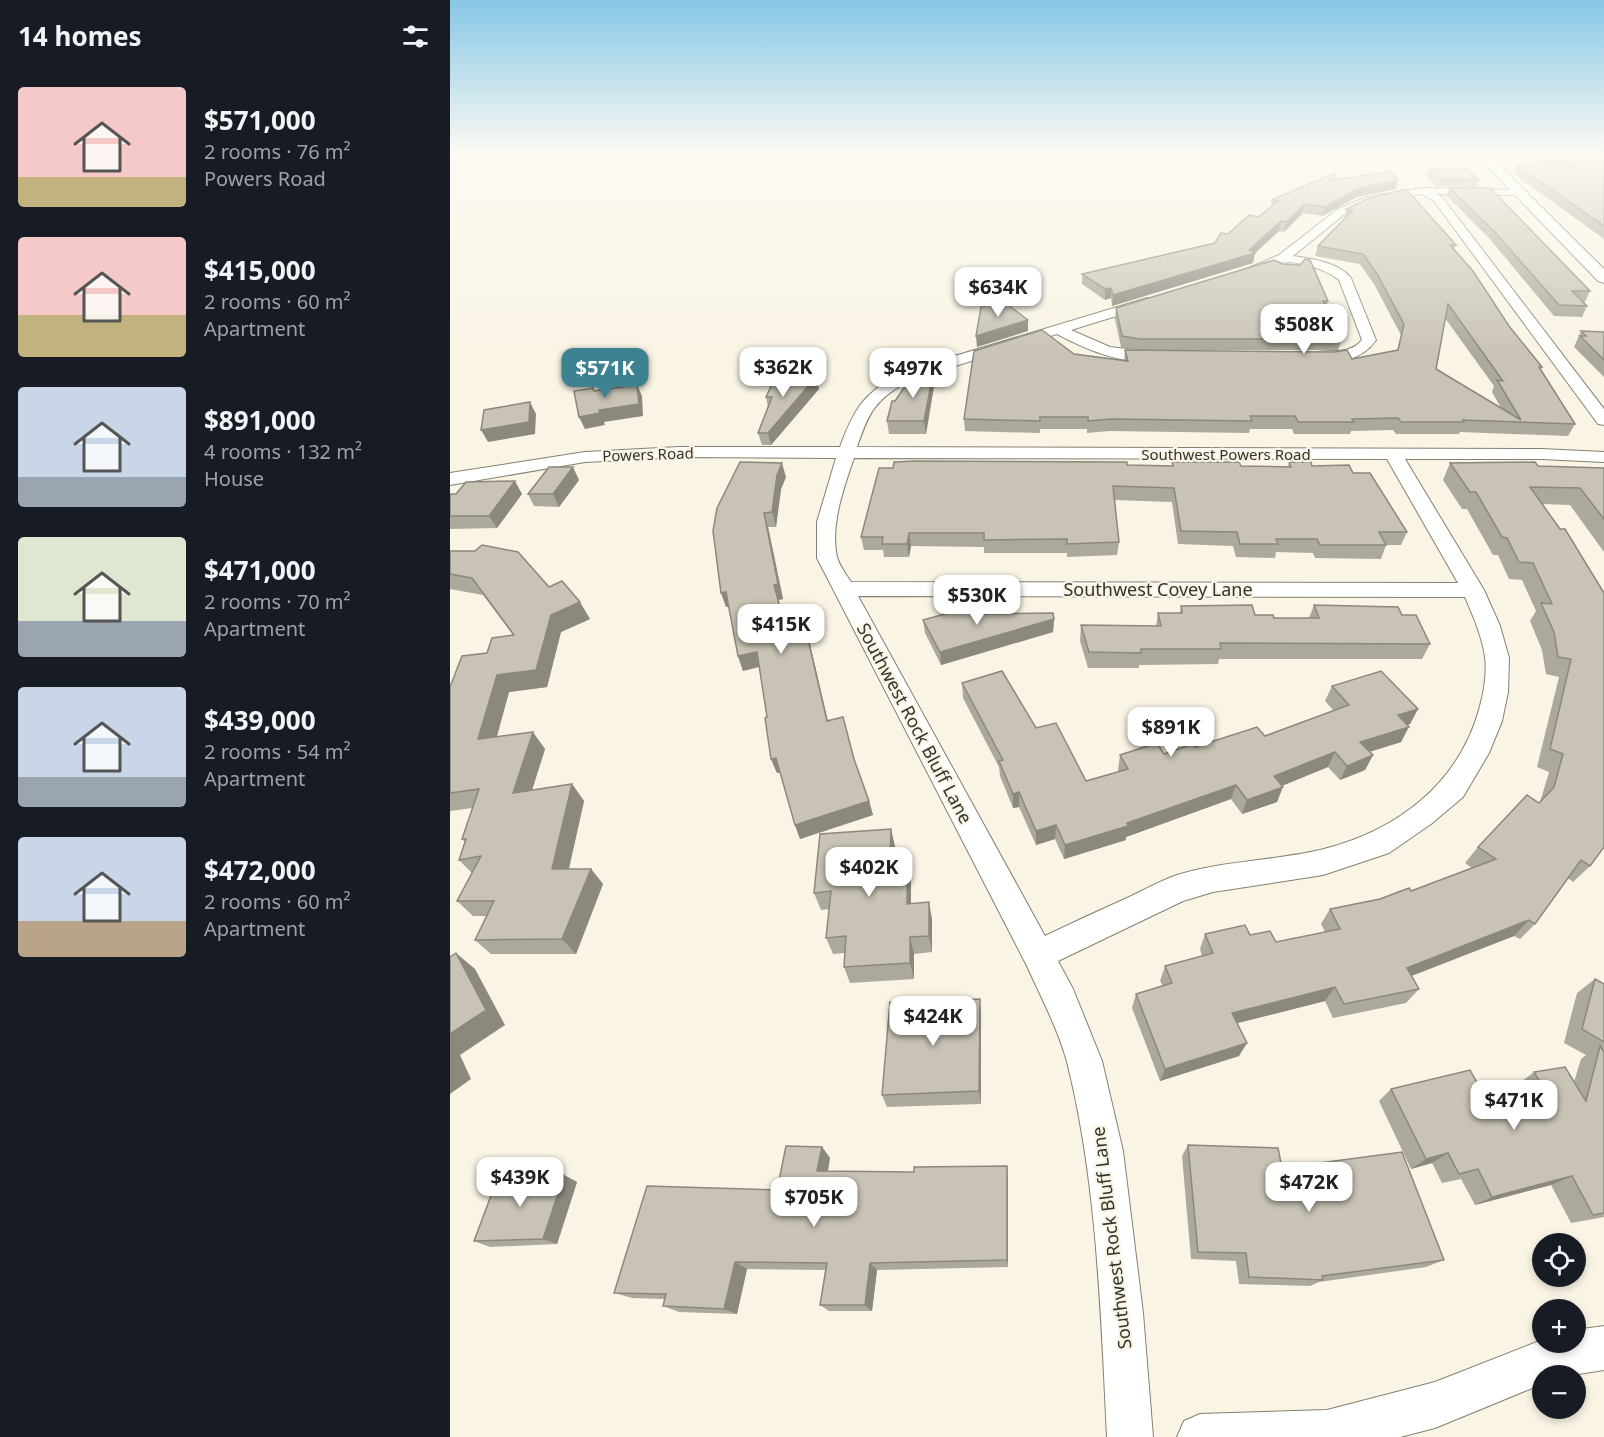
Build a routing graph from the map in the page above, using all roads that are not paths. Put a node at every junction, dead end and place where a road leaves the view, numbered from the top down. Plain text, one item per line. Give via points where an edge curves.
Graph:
1 (1329, 221) edge
2 (1455, 221) edge
3 (1546, 221) edge
4 (1283, 258) junction
5 (1235, 275) edge
6 (1603, 277) edge
7 (1158, 299) edge
8 (1059, 329) junction
9 (1173, 356) edge
10 (1298, 357) edge
11 (1604, 420) edge
12 (848, 452) junction
13 (1394, 454) junction
14 (1604, 457) edge
15 (450, 479) edge
16 (843, 589) junction
17 (1473, 590) junction
18 (1038, 955) junction
19 (1604, 1348) edge
20 (1130, 1437) edge
21 (1200, 1437) edge

1 - 4 street
2 - 11 street
3 - 6 street
4 - 5 street
4 - 10 street via 1341,274 1369,340 1359,351 1332,357
7 - 8 street, Southwest Rock Bluff Lane
8 - 9 street via 1108,353
8 - 12 street, Southwest Rock Bluff Lane via 910,374 892,383 866,406
12 - 13 street, Southwest Powers Road
12 - 15 street, Powers Road via 631,453 544,462
12 - 16 street, Southwest Rock Bluff Lane via 825,537 828,558
13 - 14 street, Southwest Powers Road
13 - 17 street
16 - 17 street, Southwest Covey Lane
16 - 18 street, Southwest Rock Bluff Lane
17 - 18 street via 1489,626 1497,658 1494,701 1476,753 1453,789 1421,816 1379,844 1323,862 1213,879 1177,890
18 - 20 street, Southwest Rock Bluff Lane via 1084,1061 1104,1151 1122,1312
19 - 21 street via 1562,1354 1435,1405 1327,1433

